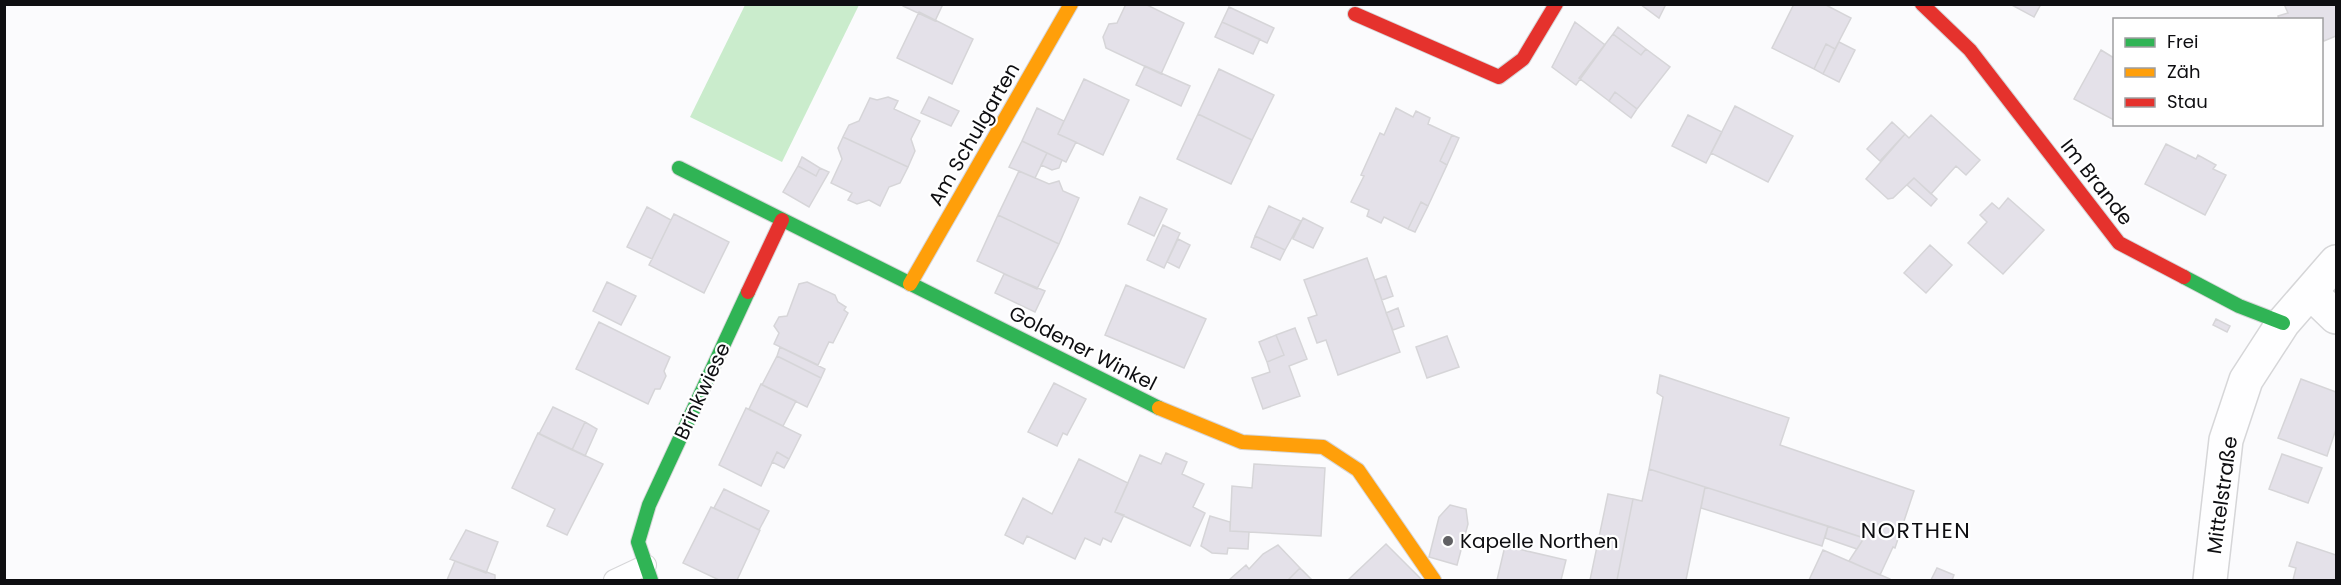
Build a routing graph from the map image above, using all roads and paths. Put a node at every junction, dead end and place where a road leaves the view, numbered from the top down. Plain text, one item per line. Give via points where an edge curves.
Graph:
1 (1071, 4) edge
2 (1556, 4) edge
3 (1924, 5) edge
4 (1355, 14) dead end
5 (679, 168) dead end
6 (782, 220) junction
7 (2337, 262) edge
8 (910, 284) junction
9 (2310, 292) junction
10 (2337, 317) edge
11 (2283, 322) junction
12 (649, 573) edge
13 (614, 580) edge
14 (1434, 580) edge
15 (2210, 580) edge

1 - 8 street, Am Schulgarten
2 - 4 street via 1523,59 1499,77
3 - 11 street, Im Brande via 1970,50 2119,243 2239,306
5 - 6 street, Goldener Winkel
6 - 8 street, Goldener Winkel
6 - 12 street, Brinkwiese via 649,505 638,542
7 - 9 street, Mittelstraße
8 - 14 street, Goldener Winkel via 1164,411 1242,442 1323,447 1358,470
9 - 10 street
9 - 11 street, Mittelstraße
11 - 15 street, Mittelstraße via 2246,380 2226,440
12 - 13 lane, Brinkwiese

